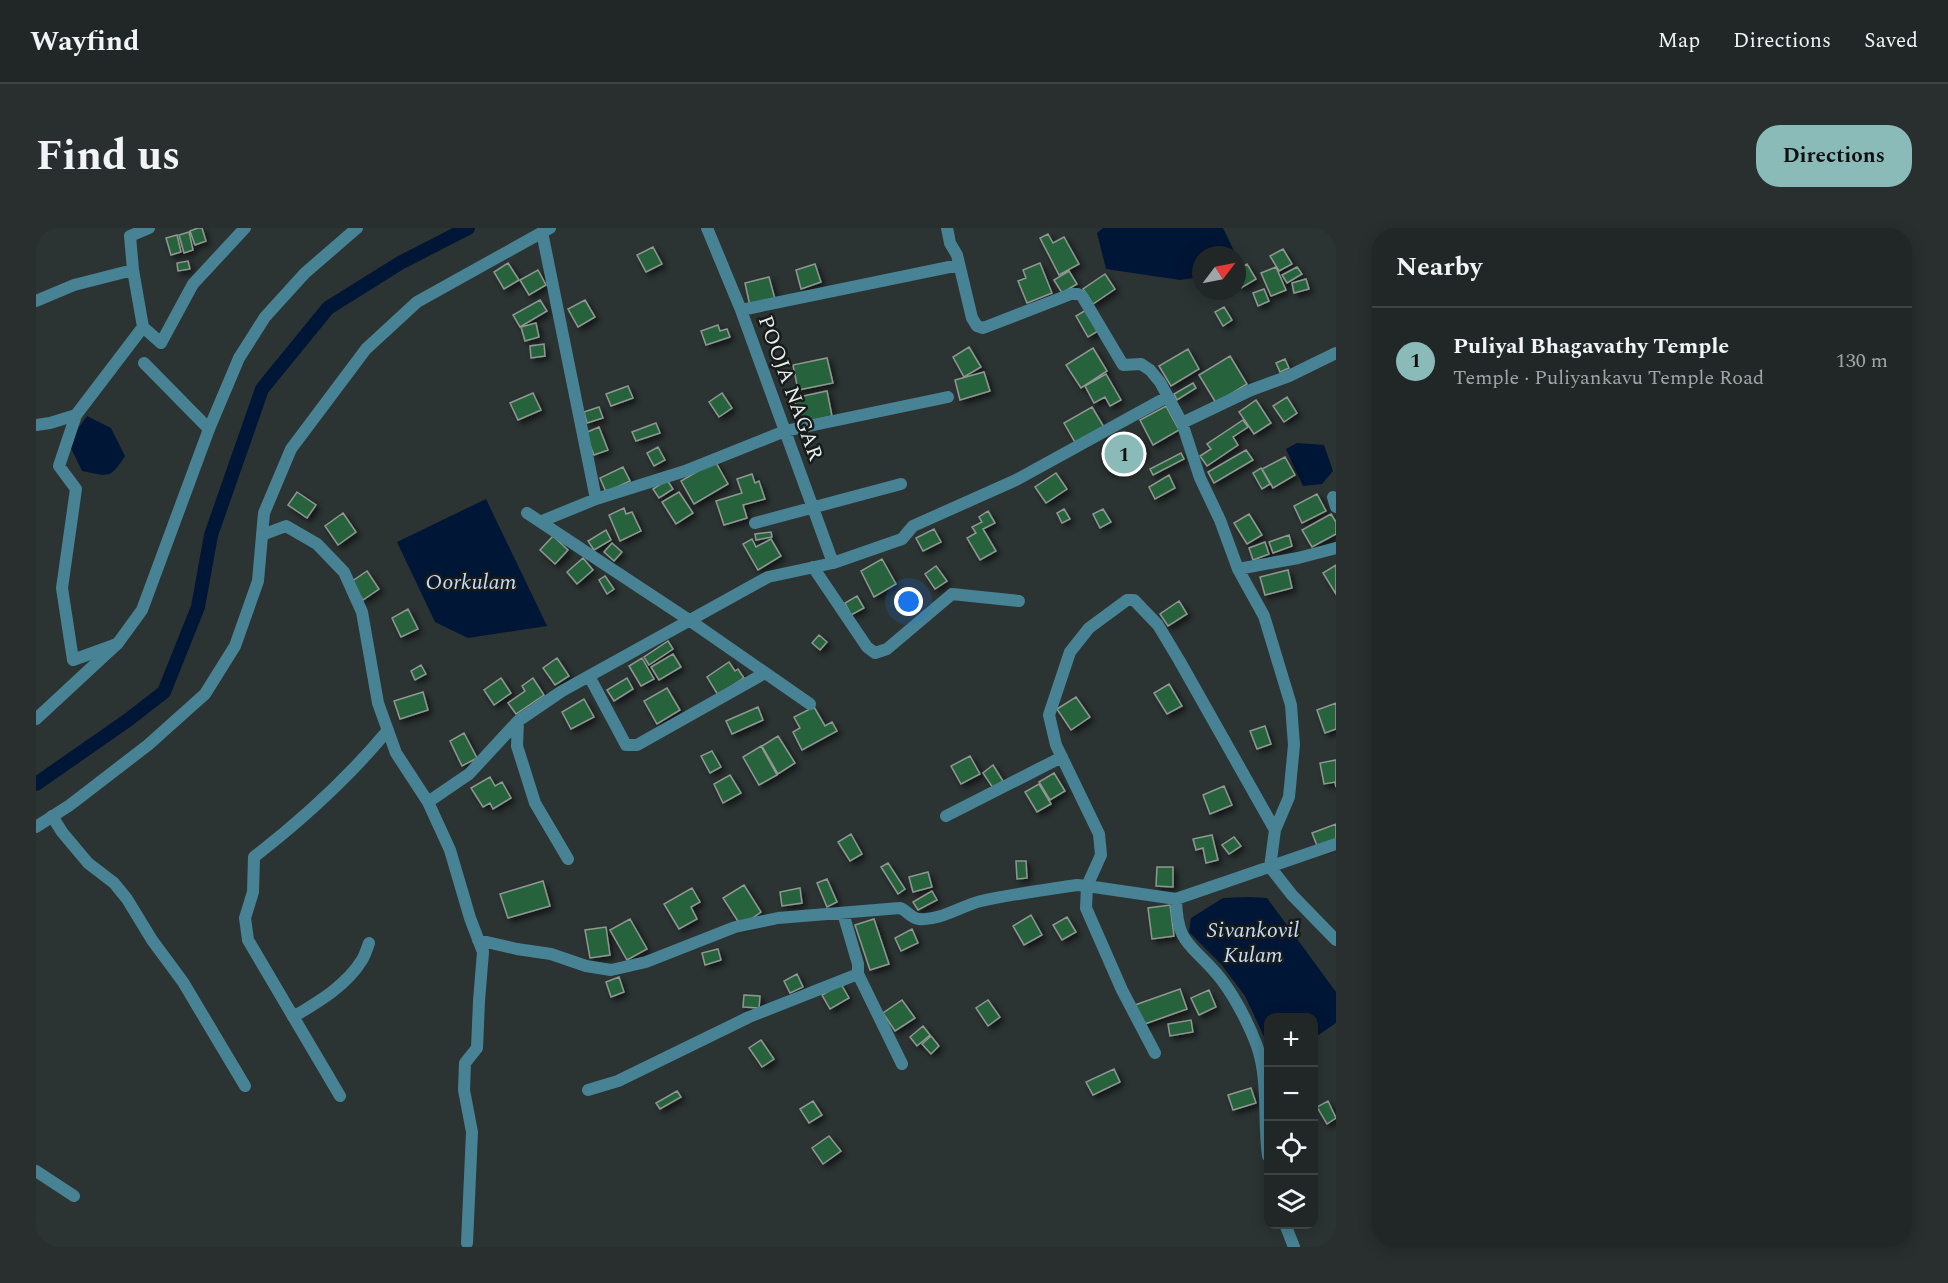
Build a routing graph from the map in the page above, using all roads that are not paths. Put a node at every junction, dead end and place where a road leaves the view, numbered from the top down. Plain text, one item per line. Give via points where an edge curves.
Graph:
1 (149, 228) edge
2 (245, 228) edge
3 (707, 228) edge
4 (947, 228) edge
5 (546, 230) edge
6 (352, 231) edge
7 (959, 265) junction
8 (133, 270) junction
9 (36, 301) edge
10 (741, 310) junction
11 (143, 327) junction
12 (1336, 353) edge
13 (144, 363) dead end
14 (948, 397) dead end
15 (1167, 397) junction
16 (75, 415) junction
17 (1182, 423) junction
18 (36, 425) edge
19 (209, 429) junction
20 (785, 431) junction
21 (901, 484) dead end
22 (596, 499) junction
23 (812, 506) junction
24 (527, 513) dead end
25 (542, 521) junction
26 (755, 523) dead end
27 (262, 535) junction
28 (1336, 548) edge
29 (833, 563) junction
30 (813, 567) junction
31 (1238, 569) junction
32 (1019, 601) dead end
33 (689, 620) junction
34 (118, 644) junction
35 (765, 673) junction
36 (590, 676) junction
37 (810, 704) dead end
38 (36, 719) edge
39 (518, 721) junction
40 (388, 730) junction
41 (1062, 757) junction
42 (428, 802) junction
43 (52, 816) junction
44 (946, 816) dead end
45 (36, 826) edge
46 (1275, 830) junction
47 (1336, 844) edge
48 (568, 858) dead end
49 (1270, 867) junction
50 (1087, 886) junction
51 (1176, 899) junction
52 (843, 913) junction
53 (478, 940) junction
54 (1336, 940) edge
55 (369, 943) dead end
56 (858, 974) junction
57 (293, 1017) junction
58 (1155, 1053) dead end
59 (902, 1064) dead end
60 (245, 1086) dead end
61 (588, 1089) dead end
62 (340, 1096) dead end
63 (1264, 1121) edge
64 (36, 1171) edge
65 (74, 1196) dead end
66 (1287, 1229) edge
67 (467, 1243) dead end
68 (1294, 1247) edge

1 - 8 street via 130,236
2 - 11 street via 193,284 161,343
3 - 10 street, POOJA NAGAR
4 - 7 street
5 - 22 street
5 - 27 street via 417,302 366,349 291,450 264,513
6 - 19 street via 305,273 265,317 239,358
7 - 10 street
7 - 15 street via 976,326 983,328 1078,294 1123,365 1141,364 1150,370
8 - 9 street via 74,285
8 - 11 street
10 - 20 street, POOJA NAGAR
11 - 16 street
12 - 17 street
13 - 19 street
14 - 20 street
15 - 17 street
15 - 29 street via 1016,480 913,526 902,539
16 - 18 street
16 - 34 street via 59,466 76,489 62,588 73,660
17 - 31 street
19 - 34 street via 142,610
20 - 22 street via 685,471
20 - 23 street, POOJA NAGAR
21 - 23 street
22 - 25 street
23 - 26 street
23 - 29 street, POOJA NAGAR
24 - 25 street
25 - 33 street
27 - 40 street via 286,526 317,544 344,572 362,612 378,703
27 - 43 street via 258,581 235,646 205,694 148,745
28 - 31 street
29 - 30 street
30 - 32 street via 875,653 887,648 952,594
30 - 33 street via 768,577
31 - 46 street via 1264,616 1291,705 1294,745 1289,797
33 - 35 street
33 - 36 street
34 - 38 street
35 - 36 street via 637,745 626,745
35 - 37 street
36 - 39 street
39 - 42 street via 469,774
39 - 48 street via 518,746 535,803
40 - 42 street via 396,753
40 - 57 street via 291,828 254,857 253,892 245,918 248,940
41 - 44 street
41 - 46 street via 1049,715 1070,652 1089,628 1127,600 1134,600 1158,625
41 - 50 street via 1099,834 1101,855
42 - 53 street via 450,850
43 - 45 street
43 - 60 street via 88,862 127,899 183,982
46 - 49 street
47 - 49 street
49 - 51 street
49 - 54 street
50 - 51 street
50 - 52 street via 980,902 926,919 915,918 900,908
50 - 58 street via 1086,908
51 - 63 street via 1183,937 1233,997 1257,1047 1263,1076
52 - 53 street via 778,918 735,927 646,962 610,970
52 - 56 street
53 - 67 street via 483,952 477,1048 465,1063 464,1089 472,1132
55 - 57 street via 362,960 347,977 324,998
56 - 59 street
56 - 61 street via 749,1017 618,1081
57 - 62 street
64 - 65 street
66 - 68 street

